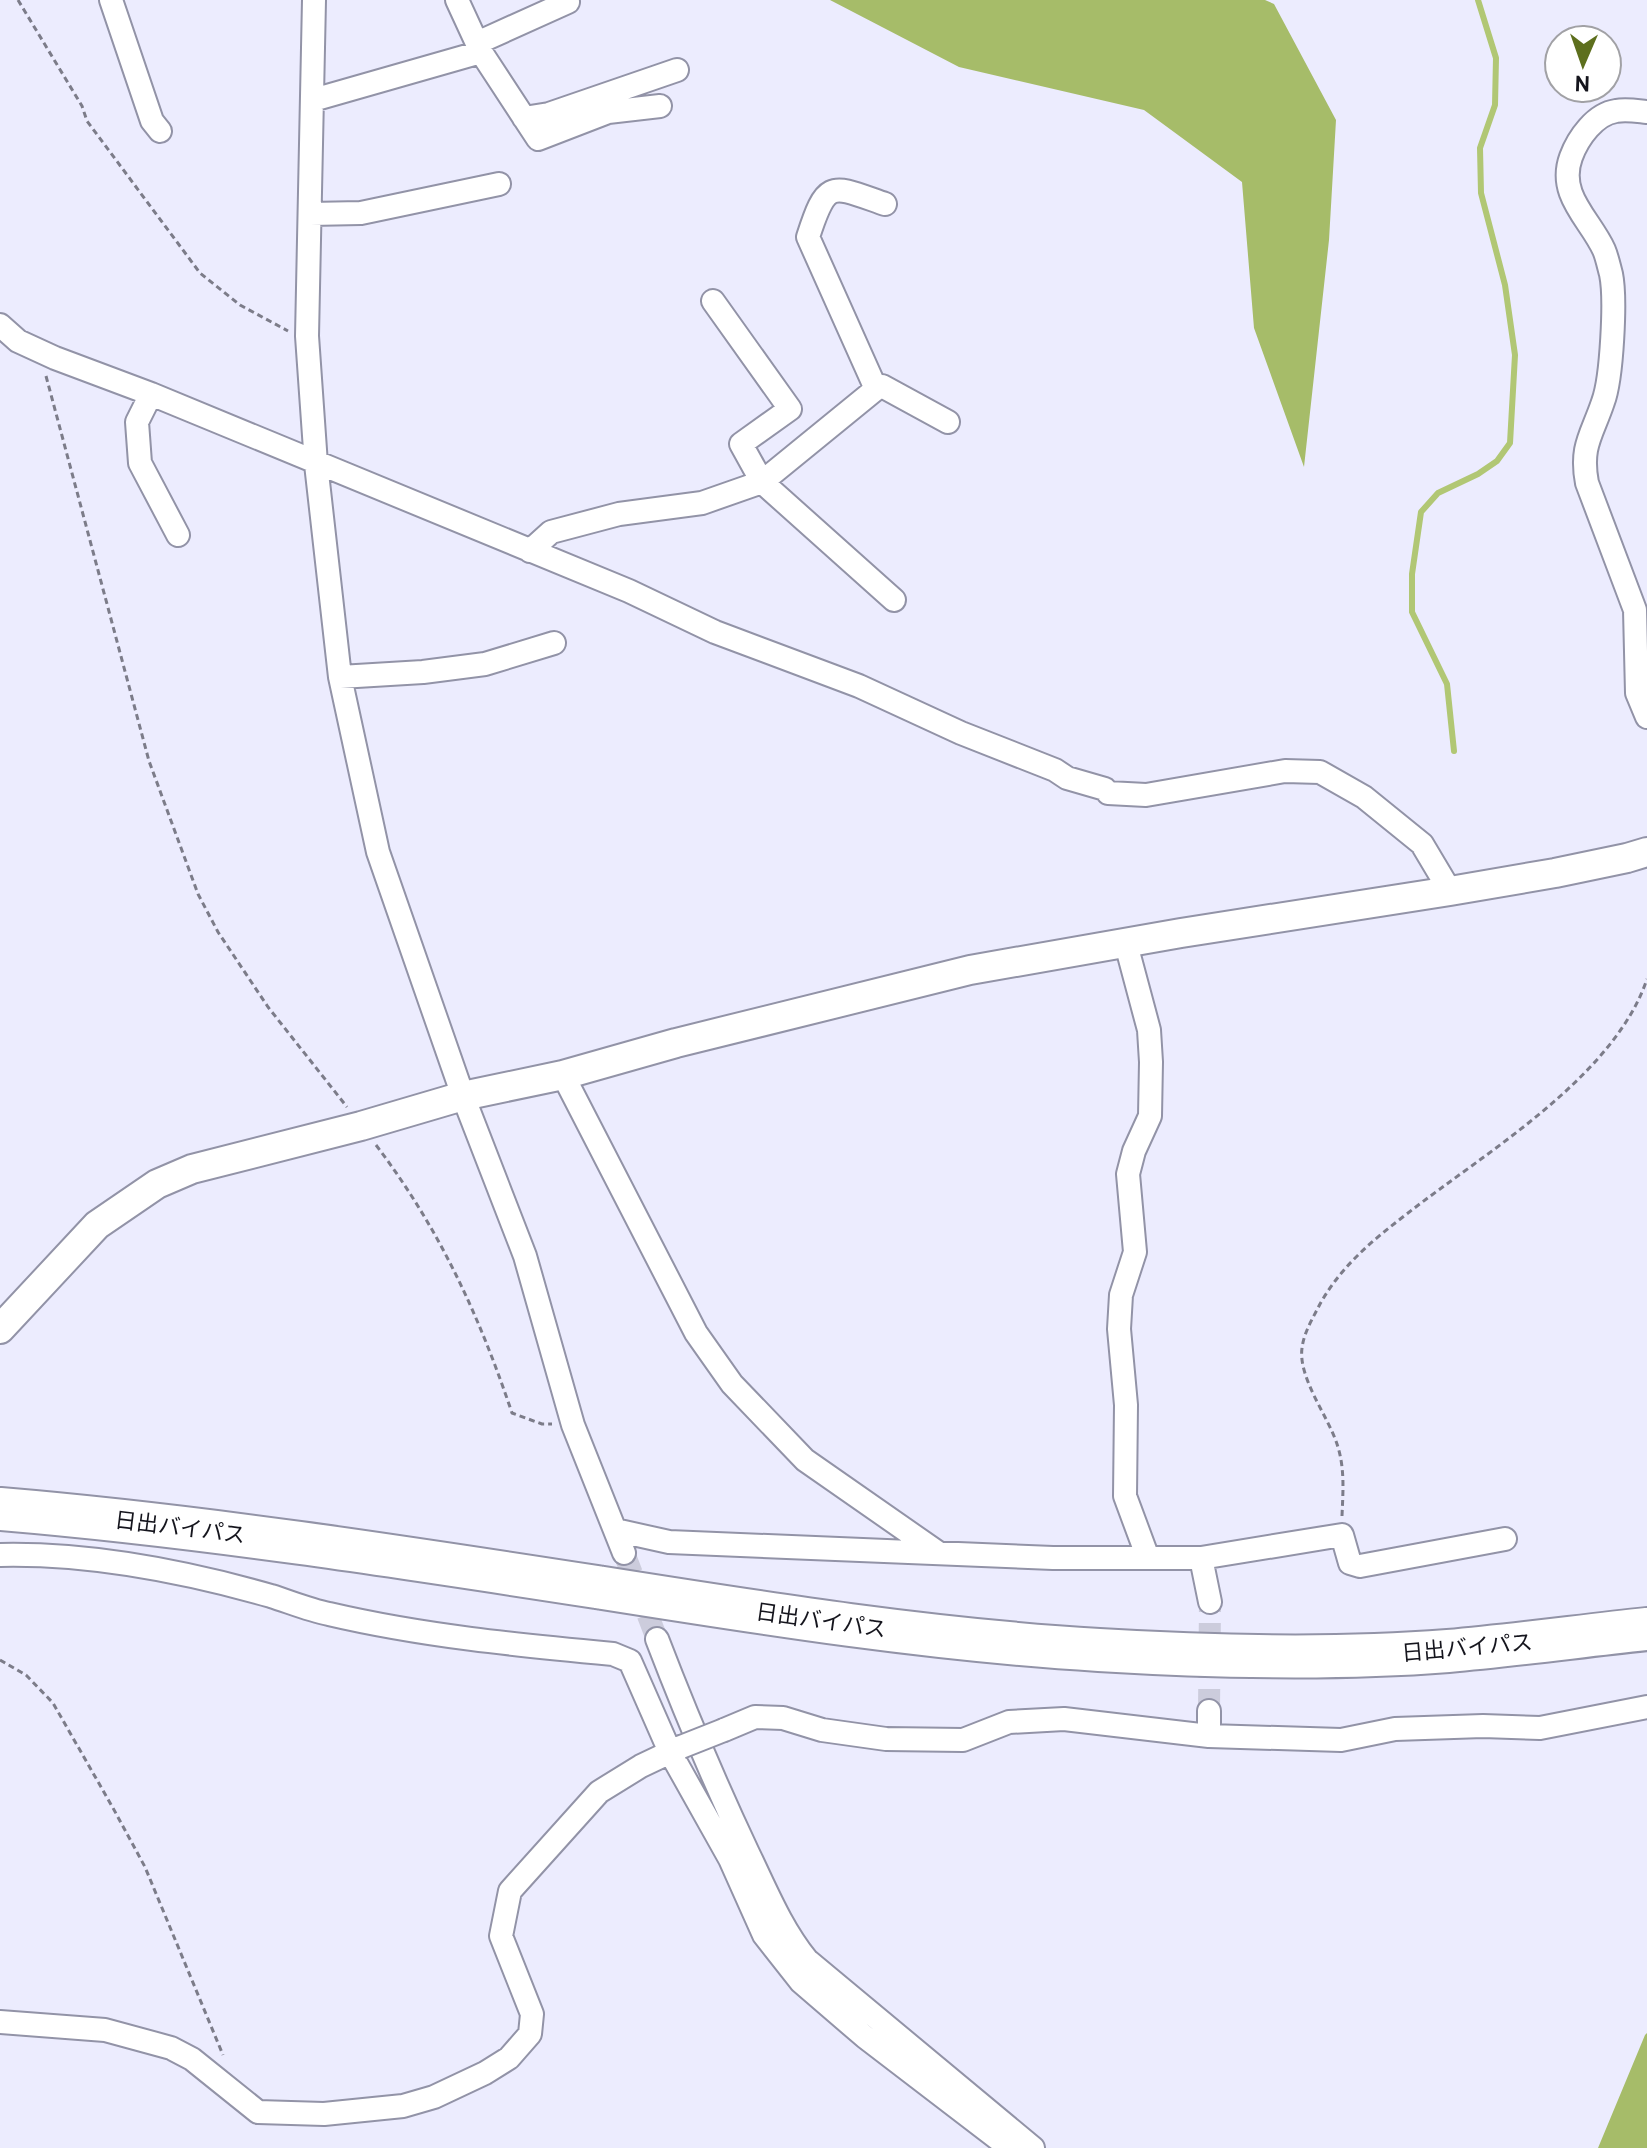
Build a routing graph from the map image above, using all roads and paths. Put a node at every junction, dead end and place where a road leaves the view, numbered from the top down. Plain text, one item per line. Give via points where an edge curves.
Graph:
1 (18, 0) edge
2 (111, 0) edge
3 (314, 0) edge
4 (457, 0) edge
5 (568, 2) dead end
6 (479, 48) junction
7 (677, 70) dead end
8 (313, 100) junction
9 (660, 106) dead end
10 (1647, 112) edge
11 (524, 118) junction
12 (160, 131) dead end
13 (499, 184) dead end
14 (885, 204) dead end
15 (310, 214) junction
16 (713, 301) dead end
17 (0, 325) edge
18 (307, 336) junction
19 (38, 349) junction
20 (876, 389) junction
21 (151, 394) junction
22 (948, 422) dead end
23 (316, 464) junction
24 (762, 482) junction
25 (178, 535) dead end
26 (530, 551) junction
27 (894, 600) dead end
28 (554, 643) dead end
29 (340, 677) junction
30 (1647, 717) edge
31 (1647, 852) edge
32 (1450, 891) junction
33 (1126, 944) junction
34 (1647, 979) edge
35 (563, 1075) junction
36 (463, 1096) junction
37 (361, 1126) junction
38 (0, 1329) edge
39 (573, 1425) junction
40 (0, 1509) edge
41 (615, 1530) junction
42 (1342, 1535) junction
43 (1505, 1539) dead end
44 (624, 1553) tunnel mouth
45 (941, 1554) junction
46 (0, 1555) edge
47 (1148, 1558) junction
48 (1201, 1558) junction
49 (1210, 1602) tunnel mouth
50 (1647, 1629) edge
51 (657, 1639) tunnel mouth
52 (0, 1660) edge
53 (1647, 1707) edge
54 (1209, 1711) tunnel mouth
55 (1209, 1736) junction
56 (675, 1750) junction
57 (0, 2022) edge
58 (225, 2061) dead end
59 (1010, 2148) edge
60 (1033, 2148) edge

1 - 18 path via 87,121 200,273 240,305 281,329
2 - 12 street
3 - 8 street
4 - 6 street
5 - 6 street
6 - 8 street
6 - 11 street
7 - 11 street
8 - 15 street
9 - 11 street via 608,112 538,139
10 - 30 street via 1616,111 1583,133 1570,159 1569,192 1604,250 1612,277 1611,362 1584,467 1635,610 1637,693
13 - 15 street via 361,213
14 - 20 street via 833,190 820,201 808,237
15 - 18 street
16 - 24 street via 790,409 741,444
17 - 19 street
18 - 23 street
19 - 21 street
19 - 37 path via 149,761 198,894 268,1007
20 - 22 street via 882,386
20 - 24 street
21 - 23 street
21 - 25 street via 137,422 140,463
23 - 26 street
23 - 29 street
24 - 26 street via 702,503 619,514 551,532
24 - 27 street
26 - 32 street via 1108,793 1146,795 1285,771 1320,772 1364,797 1422,844
28 - 29 street via 485,664
29 - 36 street via 378,852
31 - 32 street
32 - 33 street
33 - 35 street via 970,970
33 - 47 street via 1149,1030 1151,1062 1150,1116 1128,1174 1135,1252 1121,1295 1119,1329 1126,1405 1125,1496
34 - 42 path via 1628,1021 1568,1089 1361,1249 1319,1305 1301,1350 1344,1469
35 - 36 street
35 - 45 street via 696,1333 732,1384 805,1460
36 - 37 street
36 - 39 street via 525,1256
37 - 38 street via 192,1169 157,1184 97,1225
37 - 39 path via 450,1257 512,1413 542,1424
39 - 41 street
40 - 50 highway, 日出バイパス via 241,1534 799,1618 1096,1650 1274,1657 1446,1651
41 - 44 street
41 - 45 street via 669,1542
42 - 43 street via 1350,1563 1360,1566
42 - 48 street
45 - 47 street
46 - 56 street via 97,1559 407,1630 613,1654 630,1661
47 - 48 street
48 - 49 street
51 - 60 street via 706,1764 792,1941 807,1960
52 - 58 path via 26,1675 53,1703 113,1808 145,1867
53 - 55 street via 1540,1728 1395,1729 1341,1740
54 - 55 street
55 - 56 street, bridge via 1064,1719 1009,1722 963,1740 886,1739 755,1717
56 - 57 street via 599,1792 510,1891 501,1936 532,2014 530,2034 509,2058 434,2097 403,2106 324,2114 258,2112 171,2048 105,2030
56 - 59 street via 764,1935 801,1982

